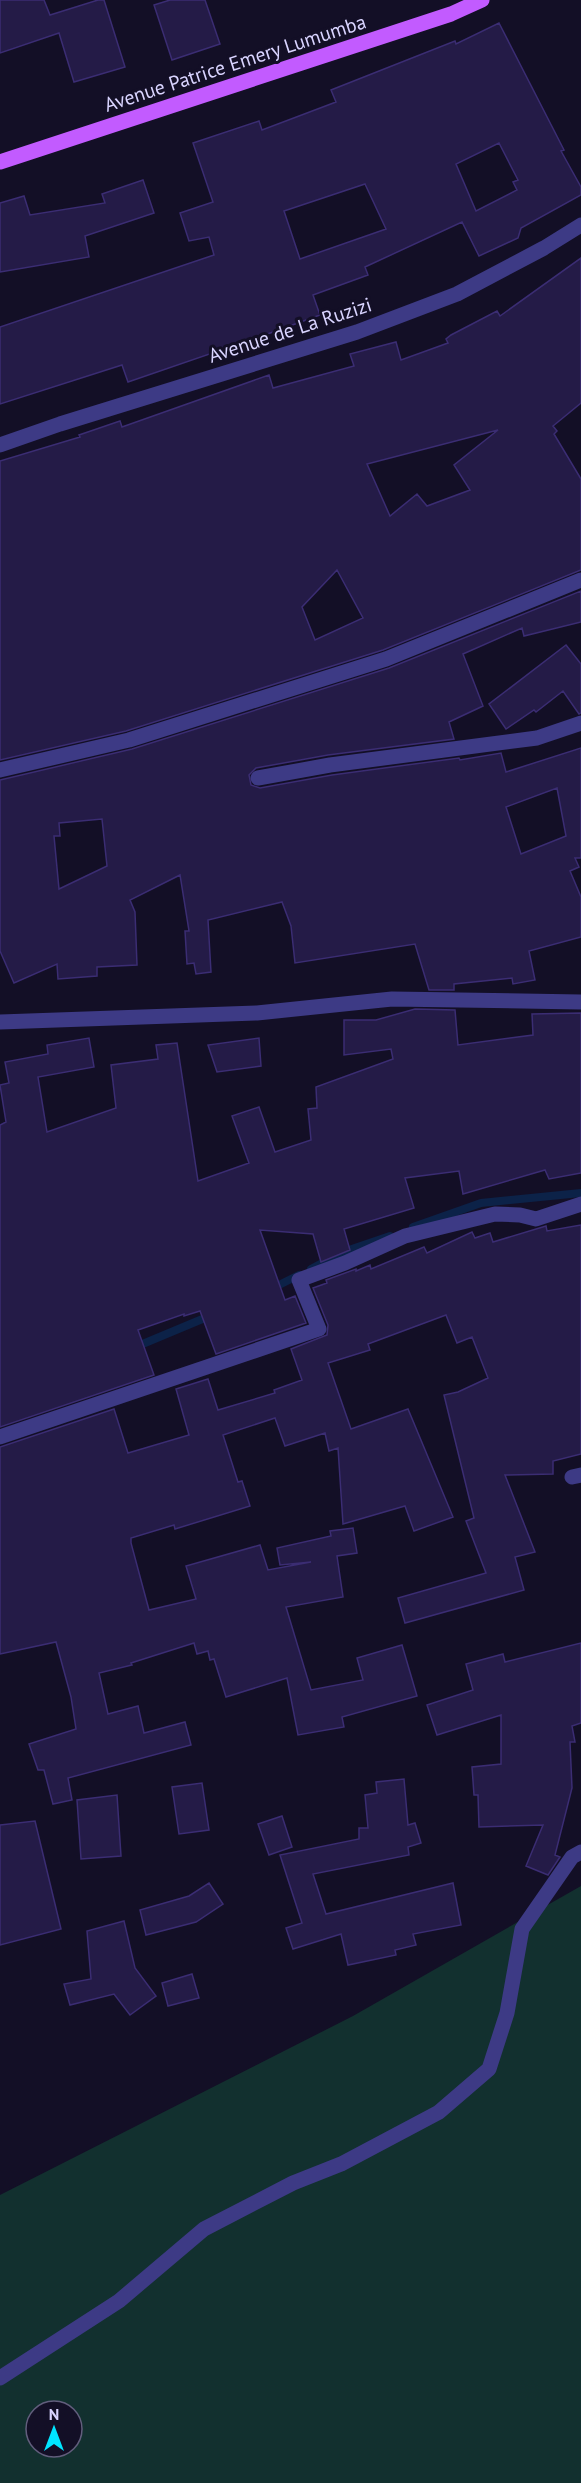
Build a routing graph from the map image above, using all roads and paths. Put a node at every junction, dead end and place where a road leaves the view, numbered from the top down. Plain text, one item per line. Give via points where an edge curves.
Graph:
1 (482, 0) edge
2 (0, 162) edge
3 (581, 225) edge
4 (0, 445) edge
5 (581, 580) edge
6 (581, 723) edge
7 (0, 770) edge
8 (258, 778) dead end
9 (581, 1002) edge
10 (0, 1022) edge
11 (581, 1204) edge
12 (0, 1437) edge
13 (581, 1852) edge
14 (0, 2378) edge

1 - 2 main road, Avenue Patrice Emery Lumumba via 376,40
3 - 4 street, Avenue de La Ruzizi via 457,294 424,307 357,332
5 - 7 street via 386,659 129,740
6 - 8 street via 537,738
9 - 10 street via 392,999 257,1013
11 - 12 street via 536,1219 495,1214 405,1236 299,1280 319,1329
13 - 14 street via 572,1857 522,1929 507,2013 489,2069 439,2112 204,2229 119,2301

